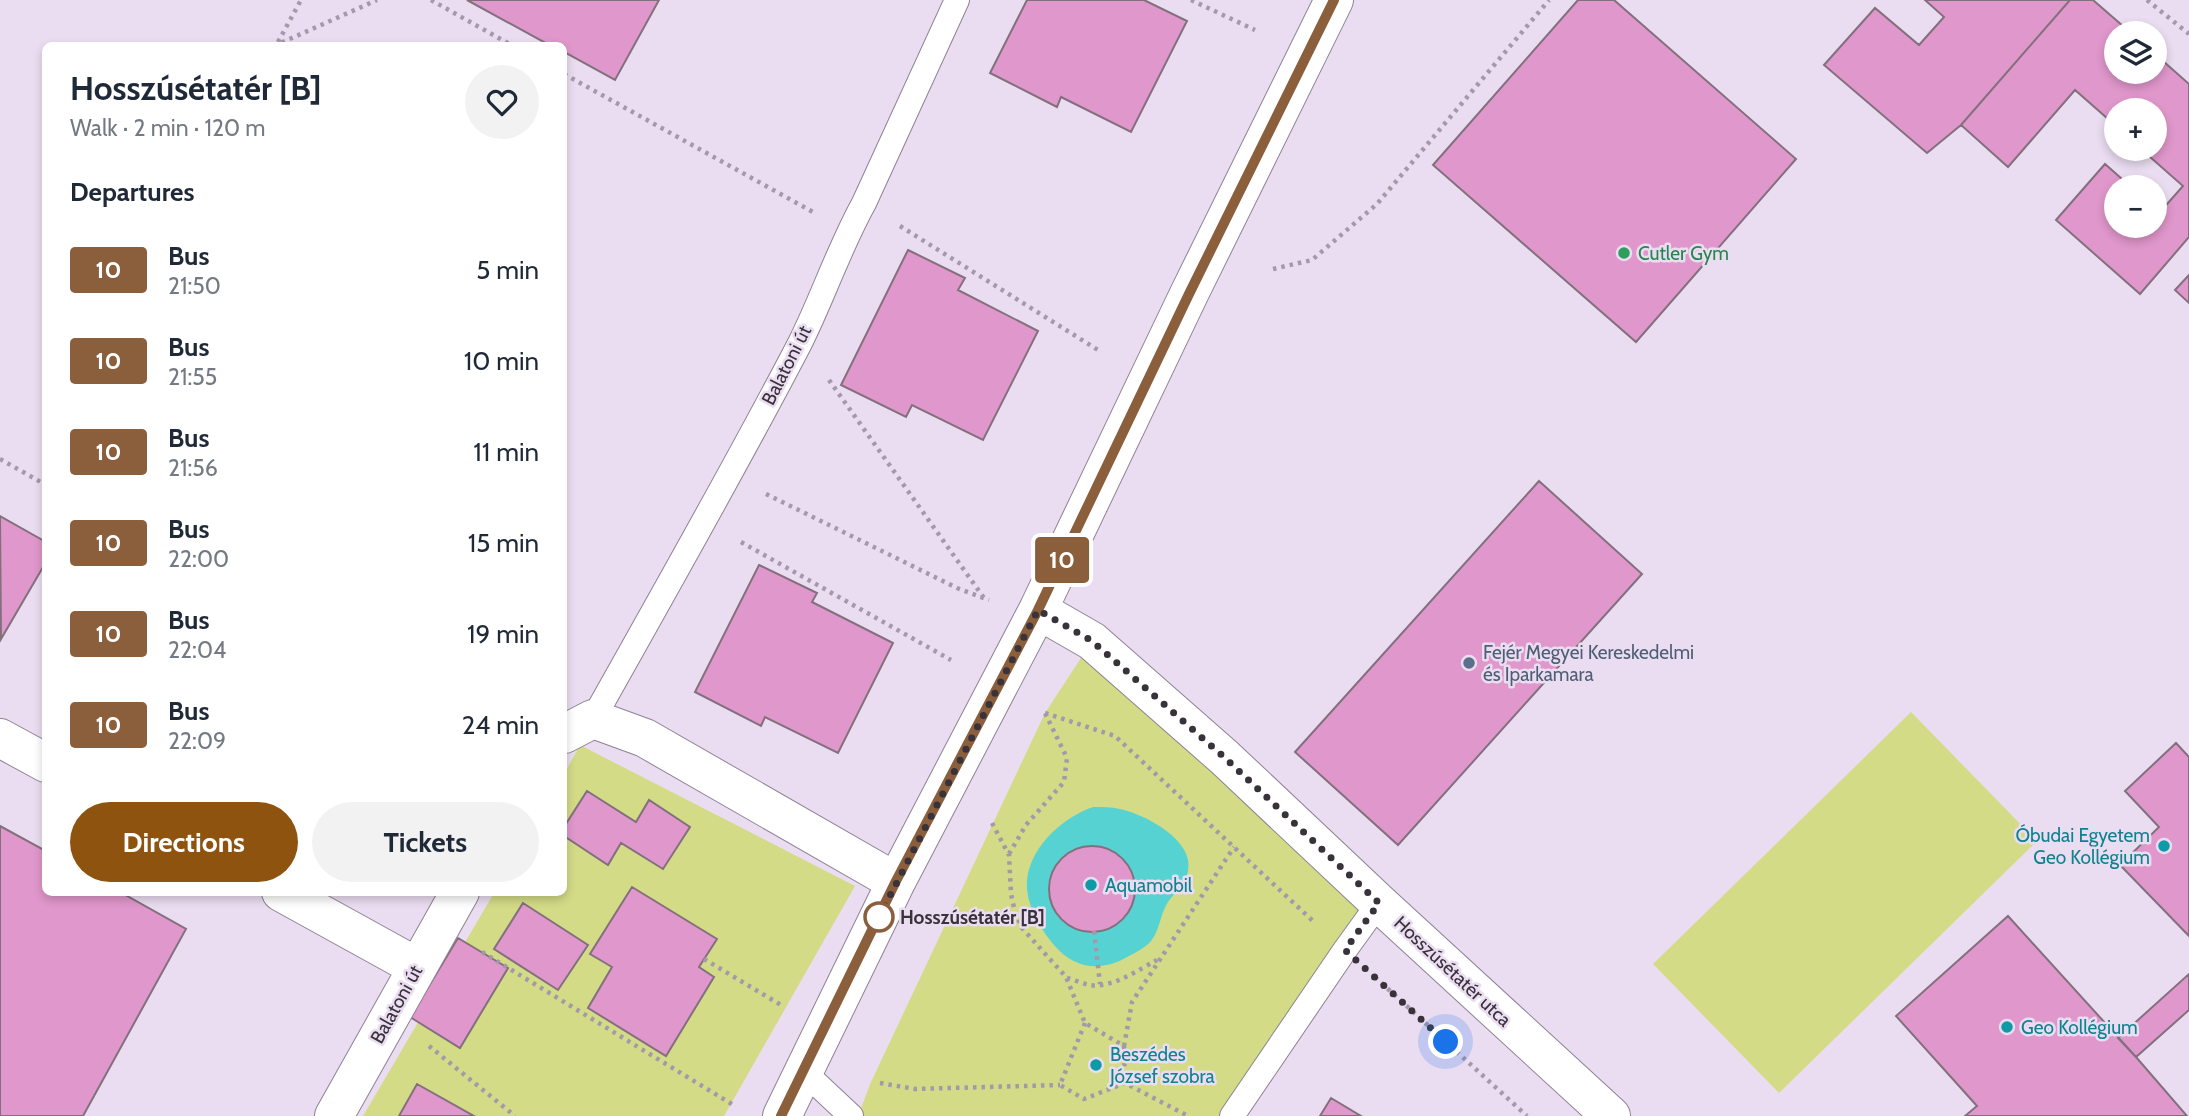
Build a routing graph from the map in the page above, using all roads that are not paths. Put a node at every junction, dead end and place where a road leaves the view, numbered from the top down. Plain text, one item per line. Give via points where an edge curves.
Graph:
1 (957, 0) edge
2 (1334, 0) edge
3 (1038, 610) junction
4 (578, 727) edge
5 (0, 738) edge
6 (42, 761) edge
7 (896, 881) junction
8 (288, 896) edge
9 (458, 896) edge
10 (1379, 903) junction
11 (417, 967) junction
12 (803, 1072) junction
13 (334, 1116) edge
14 (782, 1116) edge
15 (851, 1116) edge
16 (1232, 1116) edge
17 (1611, 1116) edge

1 - 4 lane, Balatoni út via 801,340 704,521
2 - 3 street
3 - 7 street
3 - 10 street, Hosszúsétatér utca via 1092,641
4 - 7 street, Balatoni út via 645,738
5 - 6 street
7 - 12 street
8 - 11 street
9 - 11 street, Balatoni út
10 - 16 lane
10 - 17 street, Hosszúsétatér utca
11 - 13 street, Balatoni út
12 - 14 street
12 - 15 lane

